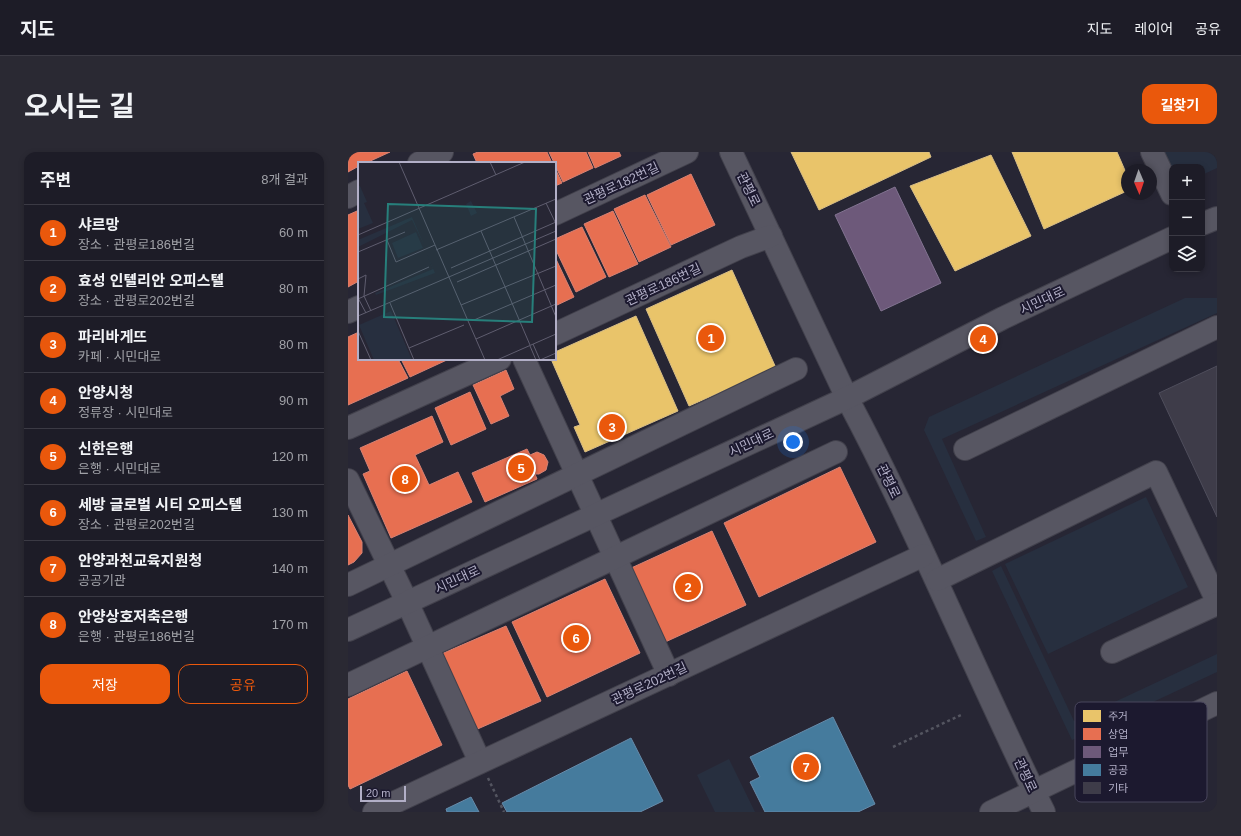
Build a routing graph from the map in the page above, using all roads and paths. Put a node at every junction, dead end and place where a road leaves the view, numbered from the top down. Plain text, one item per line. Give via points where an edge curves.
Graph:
1 (687, 152) edge
2 (731, 152) edge
3 (1152, 152) edge
4 (1169, 188) edge
5 (358, 192) edge
6 (348, 197) edge
7 (556, 214) edge
8 (1217, 218) edge
9 (1205, 223) edge
10 (771, 236) junction
11 (1169, 239) edge
12 (358, 307) edge
13 (348, 312) edge
14 (1217, 327) edge
15 (556, 334) edge
16 (498, 360) edge
17 (524, 360) edge
18 (796, 369) dead end
19 (847, 398) junction
20 (348, 428) edge
21 (965, 449) dead end
22 (836, 452) dead end
23 (578, 475) junction
24 (348, 480) edge
25 (594, 514) junction
26 (924, 555) junction
27 (614, 558) junction
28 (389, 565) junction
29 (937, 580) junction
30 (348, 585) edge
31 (407, 602) junction
32 (1217, 602) edge
33 (348, 630) edge
34 (428, 647) junction
35 (1112, 652) dead end
36 (669, 674) junction
37 (348, 684) edge
38 (1217, 703) edge
39 (1207, 708) edge
40 (963, 714) dead end
41 (892, 747) dead end
42 (480, 762) junction
43 (1075, 772) edge
44 (1034, 792) junction
45 (374, 812) edge
46 (504, 812) edge
47 (991, 812) edge
48 (1044, 812) edge

1 - 7 street, 관평로182번길
2 - 10 street, 관평로
3 - 4 street
5 - 6 street
8 - 9 street
10 - 15 street, 관평로186번길 via 741,247
10 - 19 street, 관평로
11 - 19 street, 시민대로 via 1003,318
12 - 13 street
14 - 21 street
16 - 20 street
17 - 23 street
18 - 23 street
19 - 25 street, 시민대로
19 - 26 street, 관평로
22 - 27 street
23 - 25 street
23 - 28 street
24 - 28 street
25 - 27 street
25 - 31 street, 시민대로
26 - 29 street, 관평로
26 - 36 street, 관평로202번길
27 - 34 street
27 - 36 street
28 - 30 street
28 - 31 street
29 - 32 street via 1156,472
29 - 44 street, 관평로
31 - 33 street, 시민대로
31 - 34 street
32 - 35 street
34 - 37 street
34 - 42 street
36 - 42 street, 관평로202번길
38 - 39 street
40 - 41 path
42 - 45 street, 관평로202번길
42 - 46 path
43 - 44 street
44 - 47 street
44 - 48 street, 관평로

